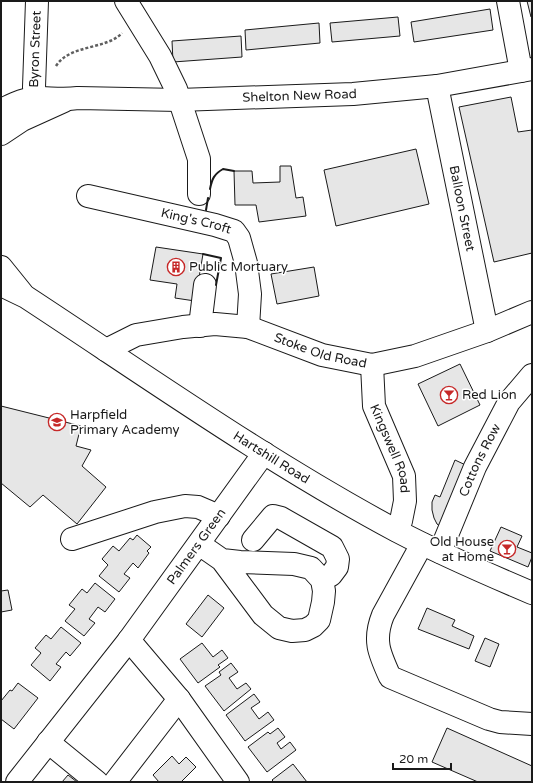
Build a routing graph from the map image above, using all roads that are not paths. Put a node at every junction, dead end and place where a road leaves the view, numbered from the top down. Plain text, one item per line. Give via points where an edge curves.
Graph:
1 (37, 1) edge
2 (508, 1) edge
3 (131, 10) edge
4 (527, 70) edge
5 (438, 86) junction
6 (36, 98) junction
7 (66, 100) junction
8 (179, 100) junction
9 (1, 110) edge
10 (1, 134) edge
11 (199, 194) dead end
12 (88, 196) dead end
13 (1, 267) edge
14 (1, 285) edge
15 (205, 285) dead end
16 (26, 297) junction
17 (532, 312) edge
18 (200, 326) junction
19 (248, 327) junction
20 (487, 331) junction
21 (106, 350) junction
22 (372, 365) junction
23 (532, 375) edge
24 (264, 453) junction
25 (219, 516) junction
26 (396, 530) junction
27 (72, 539) dead end
28 (253, 540) dead end
29 (199, 544) junction
30 (431, 548) junction
31 (222, 560) junction
32 (322, 580) junction
33 (532, 593) edge
34 (129, 640) junction
35 (179, 700) junction
36 (532, 724) edge
37 (48, 742) junction
38 (18, 782) edge
39 (97, 782) edge
40 (115, 782) edge
41 (238, 782) edge

1 - 6 street, Byron Street via 34,87
2 - 4 street
3 - 8 street via 160,56
4 - 5 street, Shelton New Road
5 - 8 street, Shelton New Road via 353,94
5 - 20 street, Balloon Street
6 - 7 street, Shelton New Road
6 - 9 street, Shelton New Road via 18,102
7 - 8 street, Shelton New Road
7 - 10 street, Shelton New Road via 22,120
8 - 11 street via 199,159
12 - 19 street, King's Croft via 133,198 234,231 239,238 246,264 250,294
13 - 16 street, Hartshill Road
14 - 16 street, Hartshill Road
15 - 18 street
16 - 21 street, Hartshill Road
17 - 20 street, Stoke Old Road
18 - 19 street, Stoke Old Road via 215,324
18 - 21 street, Stoke Old Road via 147,325 136,335
19 - 22 street, Stoke Old Road via 322,355
20 - 22 street, Stoke Old Road via 415,356
21 - 24 street, Hartshill Road
22 - 26 street, Kingswell Road via 374,406 404,476 405,501 401,521
23 - 30 street, Cottons Row via 509,402
24 - 25 street, Palmers Green
24 - 26 street, Hartshill Road
25 - 27 street via 198,507 185,506 155,512
25 - 29 street, Palmers Green
26 - 30 street, Hartshill Road
28 - 32 street via 273,516 332,547 338,559 337,567 331,575
29 - 31 street
29 - 34 street, Palmers Green
30 - 33 street, Hartshill Road
30 - 36 street, Cottons Row via 382,615 378,627 379,653 390,676 489,719
31 - 32 street via 294,564 311,568
31 - 32 street via 263,615 279,628 292,631 305,630 318,620 324,602
34 - 35 street
34 - 37 street, Palmers Green
35 - 40 street
35 - 41 street
37 - 38 street, Palmers Green
37 - 39 street

